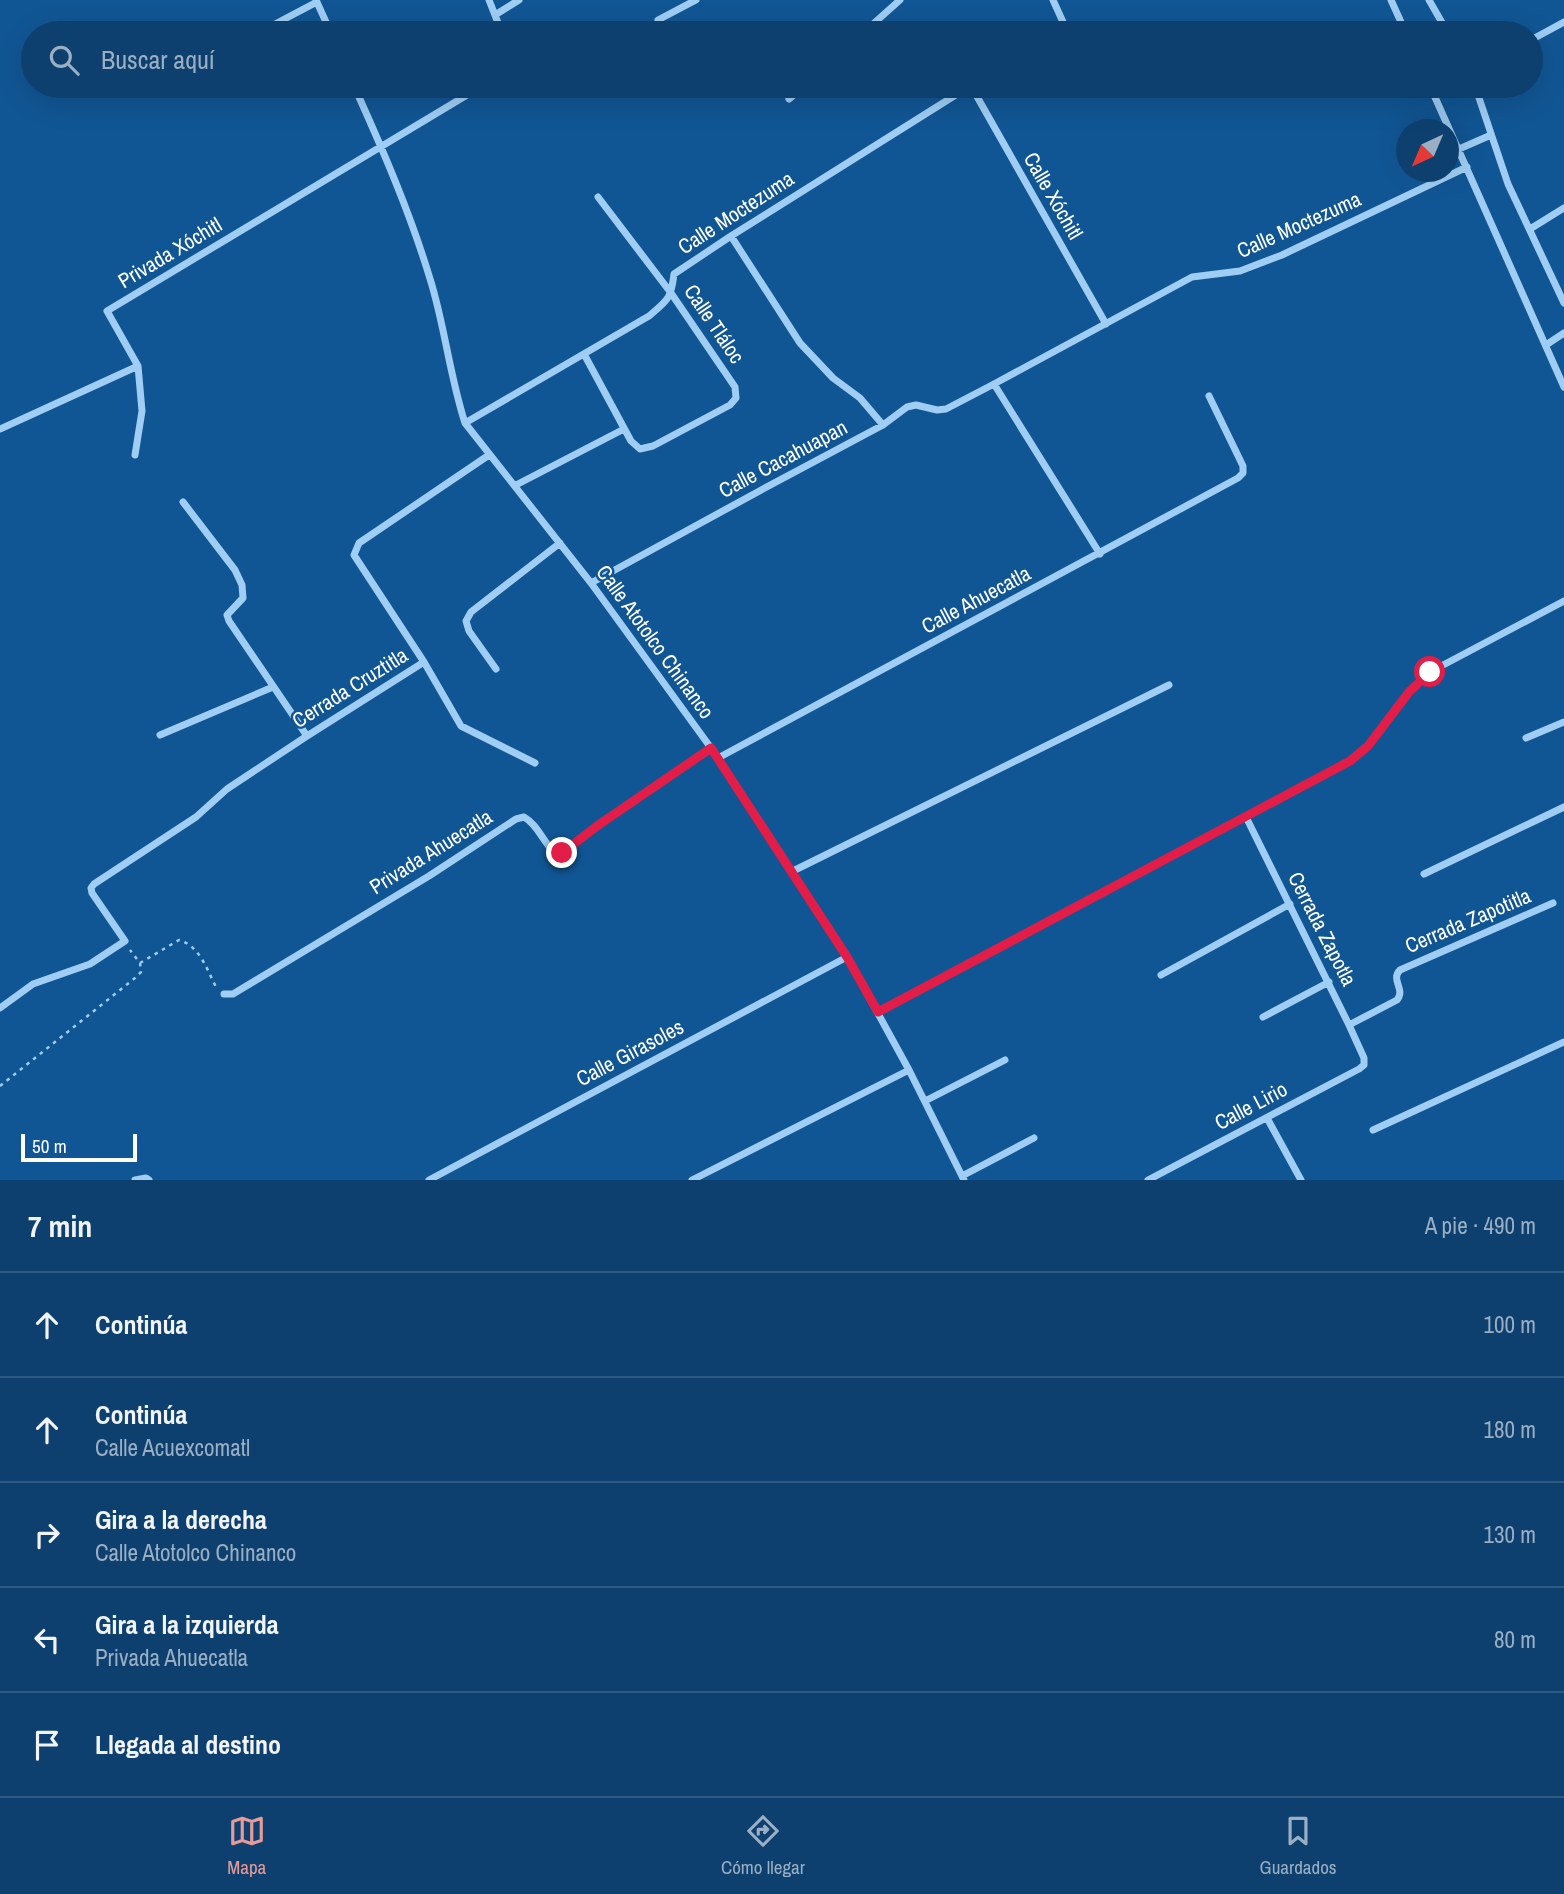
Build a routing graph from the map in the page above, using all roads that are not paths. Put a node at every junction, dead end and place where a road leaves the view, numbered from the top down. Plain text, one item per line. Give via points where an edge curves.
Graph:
1 (489, 0) edge
2 (519, 0) edge
3 (696, 0) edge
4 (900, 0) edge
5 (1053, 0) edge
6 (1391, 0) edge
7 (1429, 0) edge
8 (316, 1) edge
9 (495, 15) junction
10 (658, 20) dead end
11 (280, 21) edge
12 (325, 21) edge
13 (497, 21) edge
14 (876, 21) edge
15 (1063, 21) edge
16 (1401, 21) edge
17 (1441, 21) edge
18 (1564, 22) edge
19 (1543, 33) edge
20 (360, 98) edge
21 (462, 98) edge
22 (952, 98) edge
23 (978, 98) edge
24 (1436, 98) edge
25 (1479, 98) edge
26 (1445, 119) edge
27 (1491, 135) junction
28 (382, 147) junction
29 (1459, 149) joint
30 (1467, 167) junction
31 (598, 197) dead end
32 (1564, 208) edge
33 (1530, 229) junction
34 (731, 236) junction
35 (671, 293) junction
36 (1564, 303) edge
37 (1106, 324) junction
38 (1564, 333) edge
39 (1546, 345) junction
40 (584, 354) junction
41 (138, 366) junction
42 (994, 384) junction
43 (1564, 387) edge
44 (1209, 396) dead end
45 (465, 423) junction
46 (883, 425) junction
47 (0, 429) edge
48 (624, 429) junction
49 (135, 455) dead end
50 (489, 455) junction
51 (516, 485) junction
52 (183, 502) dead end
53 (560, 543) junction
54 (1100, 554) junction
55 (591, 583) junction
56 (1564, 601) edge
57 (424, 663) junction
58 (496, 669) dead end
59 (1169, 685) dead end
60 (273, 687) junction
61 (1564, 722) edge
62 (160, 736) dead end
63 (307, 736) junction
64 (1526, 738) dead end
65 (711, 748) junction
66 (718, 758) junction
67 (535, 763) dead end
68 (1564, 807) edge
69 (1246, 817) junction
70 (791, 872) junction
71 (1424, 874) dead end
72 (1553, 903) dead end
73 (1290, 904) junction
74 (847, 957) junction
75 (1161, 975) dead end
76 (1329, 982) junction
77 (224, 994) road end
78 (0, 1008) edge
79 (878, 1012) junction
80 (1263, 1017) dead end
81 (1349, 1025) junction
82 (1564, 1042) edge
83 (1364, 1058) joint
84 (1005, 1060) dead end
85 (909, 1070) junction
86 (925, 1101) junction
87 (1267, 1118) junction
88 (1373, 1130) dead end
89 (1034, 1138) dead end
90 (963, 1178) edge
91 (135, 1180) edge
92 (149, 1180) edge
93 (429, 1180) edge
94 (692, 1180) edge
95 (1148, 1180) edge
96 (1301, 1180) edge

1 - 9 street
2 - 9 street
3 - 10 street
4 - 14 street
5 - 15 street
6 - 16 street
7 - 17 street
8 - 11 street
8 - 12 street
9 - 13 street
18 - 19 street
20 - 28 street, Calle Atotolco Chinanco
21 - 28 street
22 - 34 street, Calle Moctezuma
23 - 37 street, Calle Xóchitl
24 - 26 street
25 - 27 street
27 - 29 street
27 - 33 street
28 - 41 street, Privada Xóchitl via 107,311
28 - 45 street, Calle Atotolco Chinanco via 431,282
29 - 30 street
30 - 37 street, Calle Moctezuma via 1282,255 1240,271 1192,276
30 - 39 street
31 - 35 street, Calle Tláloc
32 - 33 street
33 - 36 street
34 - 35 street, Calle Moctezuma via 674,274
34 - 46 street via 800,343
35 - 40 street, Calle Moctezuma via 649,316
35 - 48 street, Calle Tláloc via 735,387 736,398 653,446 640,449
37 - 42 street, Calle Moctezuma
38 - 39 street
39 - 43 street
40 - 45 street, Calle Moctezuma
40 - 48 street, Calle Tláloc
41 - 47 street
41 - 49 street, Privada Xóchitl via 142,411
42 - 46 street, Calle Cacahuapan via 946,409 907,407
42 - 54 street
44 - 54 street, Calle Ahuecatla via 1243,473
45 - 50 street, Calle Atotolco Chinanco
46 - 55 street, Calle Cacahuapan
48 - 51 street
50 - 51 street, Calle Atotolco Chinanco
50 - 57 street, Cerrada Cruztitla via 359,543 354,555
51 - 53 street, Calle Atotolco Chinanco
52 - 60 street via 235,570 243,598 227,615
53 - 55 street, Calle Atotolco Chinanco
53 - 58 street via 471,612 469,631
54 - 66 street, Calle Ahuecatla
55 - 65 street, Calle Atotolco Chinanco
56 - 69 street via 1430,672 1350,761
57 - 63 street, Cerrada Cruztitla
57 - 67 street via 461,726
59 - 70 street
60 - 62 street
60 - 63 street
61 - 64 street
63 - 78 street, Cerrada Cruztitla via 94,884 92,893 125,941 90,964 33,984
65 - 66 street, Calle Atotolco Chinanco
65 - 77 street, Privada Ahuecatla via 562,853 549,847 531,821 516,819 233,994
66 - 70 street, Calle Atotolco Chinanco
68 - 71 street
69 - 73 street, Cerrada Zapotla
69 - 79 street
70 - 74 street, Calle Atotolco Chinanco
72 - 81 street, Cerrada Zapotitla via 1400,970 1396,973 1401,991 1397,1000
73 - 75 street
73 - 76 street, Cerrada Zapotla
74 - 79 street, Calle Atotolco Chinanco
74 - 93 street, Calle Girasoles
76 - 80 street
76 - 81 street, Cerrada Zapotla
79 - 85 street, Calle Atotolco Chinanco
81 - 83 street, Cerrada Zapotla
82 - 88 street
83 - 87 street, Calle Lirio via 1359,1069
84 - 86 street
85 - 86 street, Calle Atotolco Chinanco
85 - 94 street
86 - 90 street, Calle Atotolco Chinanco
87 - 95 street, Calle Lirio
87 - 96 street
89 - 90 street
91 - 92 street

